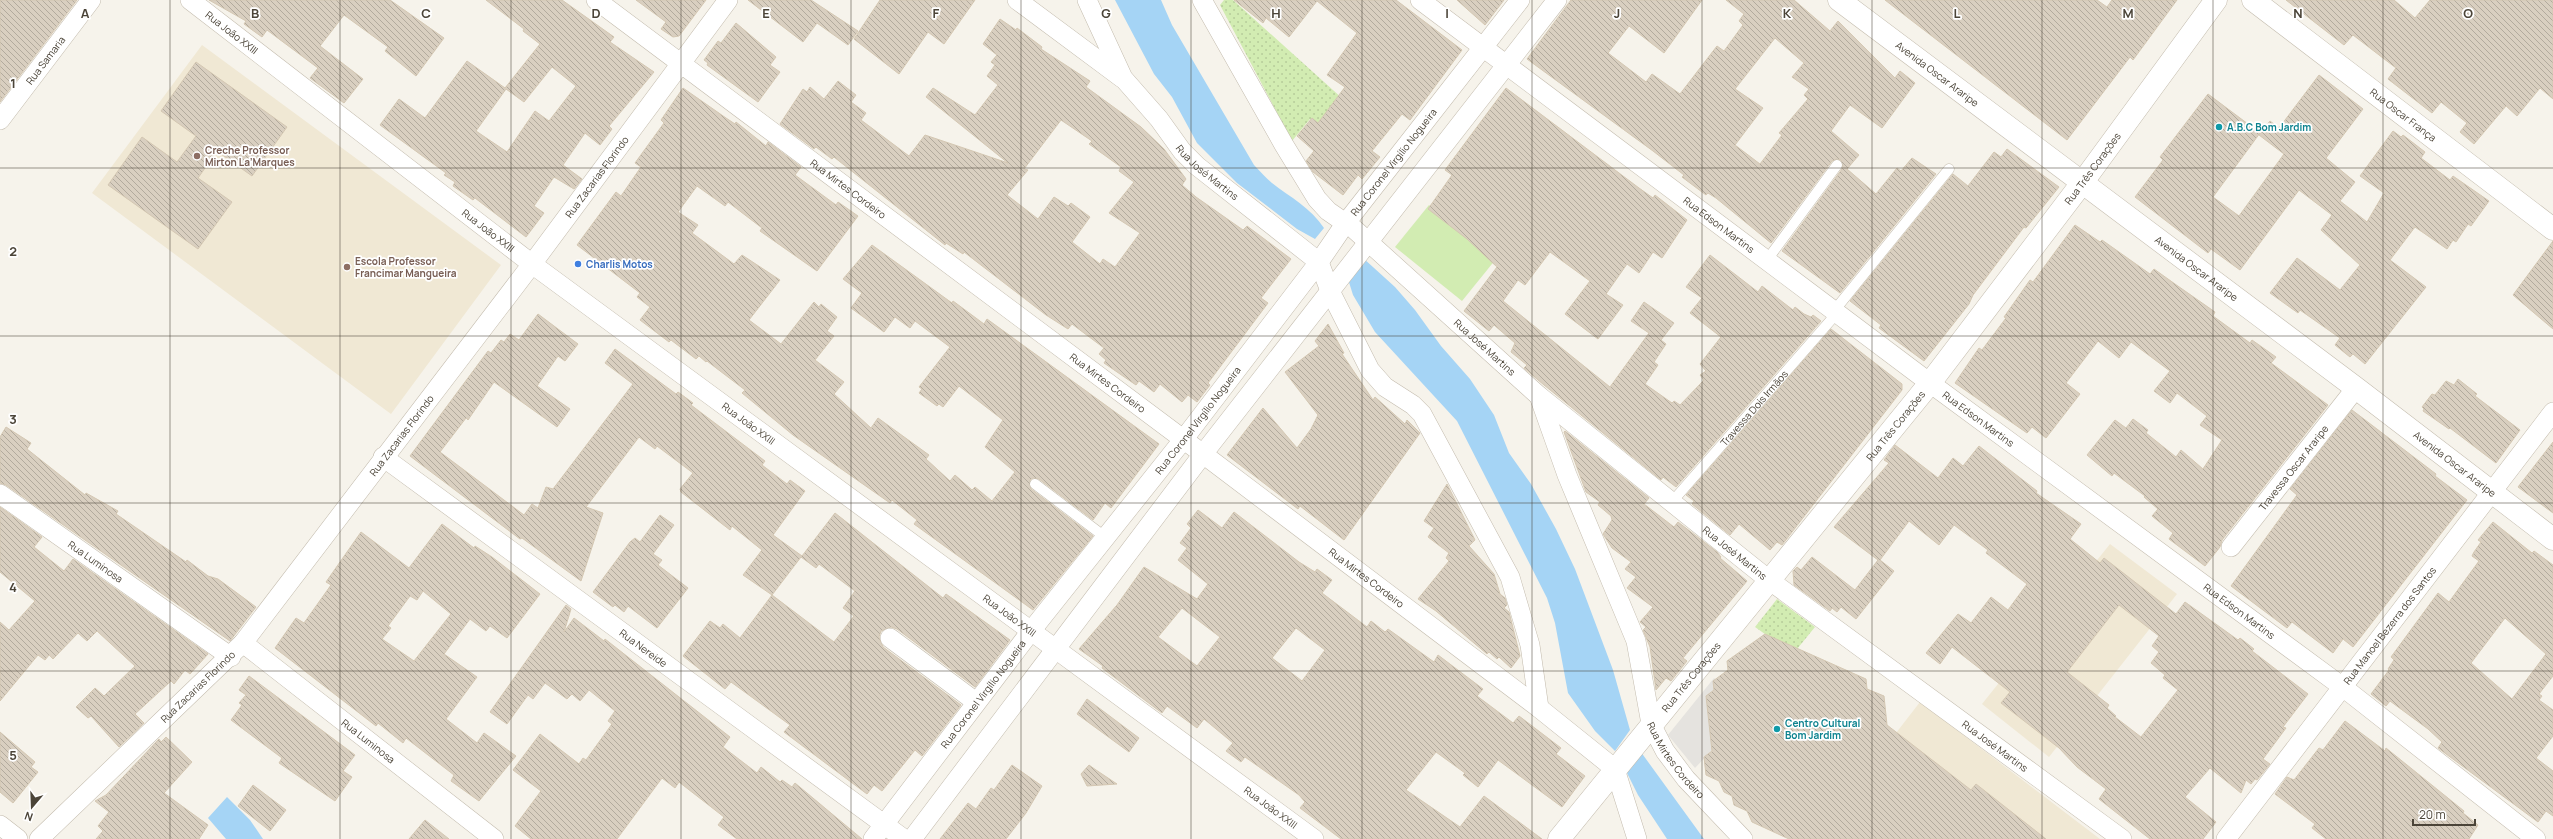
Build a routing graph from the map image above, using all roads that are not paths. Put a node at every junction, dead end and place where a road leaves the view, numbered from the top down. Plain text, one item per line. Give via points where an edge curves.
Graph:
1 (91, 0) edge
2 (190, 0) edge
3 (596, 0) edge
4 (728, 0) edge
5 (1017, 0) edge
6 (1087, 0) edge
7 (1202, 0) edge
8 (1420, 0) edge
9 (1520, 0) edge
10 (1557, 0) edge
11 (1840, 0) edge
12 (2216, 0) edge
13 (2253, 0) edge
14 (1484, 47) junction
15 (681, 63) junction
16 (1508, 65) junction
17 (1123, 78) junction
18 (0, 120) edge
19 (1837, 165) dead end
20 (1949, 169) dead end
21 (2082, 183) junction
22 (1345, 224) junction
23 (2553, 229) edge
24 (1368, 242) junction
25 (1766, 260) junction
26 (1319, 262) junction
27 (532, 264) junction
28 (1330, 291) junction
29 (1835, 312) junction
30 (1930, 383) junction
31 (2356, 388) junction
32 (1539, 396) junction
33 (2553, 412) edge
34 (1183, 440) junction
35 (1203, 454) junction
36 (383, 457) junction
37 (1035, 484) dead end
38 (2491, 492) junction
39 (0, 494) edge
40 (1671, 503) junction
41 (1105, 537) junction
42 (2553, 539) edge
43 (2232, 547) dead end
44 (1769, 580) junction
45 (1031, 631) junction
46 (890, 638) dead end
47 (237, 650) junction
48 (1056, 650) junction
49 (2344, 688) junction
50 (976, 702) junction
51 (1539, 708) junction
52 (1651, 724) junction
53 (1615, 769) junction
54 (0, 824) edge
55 (879, 831) edge
56 (18, 839) edge
57 (39, 839) edge
58 (494, 839) edge
59 (904, 839) edge
60 (912, 839) edge
61 (1314, 839) edge
62 (1559, 839) edge
63 (1637, 839) edge
64 (1743, 839) edge
65 (2122, 839) edge
66 (2226, 839) edge
67 (2536, 839) edge

1 - 18 street, Rua Samaria
2 - 27 street, Rua João XXIII
3 - 15 street, Rua Mirtes Cordeiro
4 - 15 street, Rua Zacarias Florindo
5 - 17 street, Rua José Martins
6 - 17 street, Rua José Martins
7 - 22 street, Rua José Martins via 1284,146 1317,199
8 - 14 street, Rua Edson Martins
9 - 14 street, Rua Coronel Virgílio Nogueira
10 - 16 street
11 - 21 street, Avenida Oscar Araripe
12 - 21 street, Rua Três Corações
13 - 23 street, Rua Oscar França
14 - 16 street, Rua Edson Martins
14 - 22 street, Rua Coronel Virgílio Nogueira
15 - 27 street, Rua Zacarias Florindo
15 - 34 street, Rua Mirtes Cordeiro
16 - 24 street
16 - 25 street, Rua Edson Martins
17 - 26 street, Rua José Martins via 1197,166
19 - 25 lane
20 - 29 lane, Travessa Dois Irmãos
21 - 30 street, Rua Três Corações
21 - 31 street, Avenida Oscar Araripe
22 - 24 street, Rua José Martins
22 - 26 street, Rua Coronel Virgílio Nogueira
24 - 28 street
24 - 32 street, Rua José Martins
25 - 29 street, Rua Edson Martins
26 - 28 street
26 - 34 street, Rua Coronel Virgílio Nogueira
27 - 36 street, Rua Zacarias Florindo
27 - 45 street, Rua João XXIII
28 - 35 street
28 - 51 street via 1375,377 1422,414 1510,577 1530,645
29 - 30 street, Rua Edson Martins
29 - 40 lane, Travessa Dois Irmãos
30 - 44 street, Rua Três Corações
30 - 49 street, Rua Edson Martins
31 - 38 street, Avenida Oscar Araripe
31 - 43 street, Travessa Oscar Araripe
32 - 40 street, Rua José Martins
32 - 52 street, Rua Mirtes Cordeiro via 1567,475 1603,556 1636,641
33 - 38 street, Rua Manoel Bezerra dos Santos
34 - 35 street, Rua Mirtes Cordeiro
34 - 41 street, Rua Coronel Virgílio Nogueira
35 - 48 street
35 - 51 street, Rua Mirtes Cordeiro
36 - 47 street, Rua Zacarias Florindo
36 - 55 street, Rua Nereide
37 - 41 lane
38 - 42 street, Avenida Oscar Araripe
38 - 49 street, Rua Manoel Bezerra dos Santos
39 - 47 street, Rua Luminosa
40 - 44 street, Rua José Martins
41 - 45 street, Rua Coronel Virgílio Nogueira
44 - 52 street, Rua Três Corações
44 - 65 street, Rua José Martins
45 - 48 street, Rua João XXIII
45 - 50 street, Rua Coronel Virgílio Nogueira
46 - 50 street
47 - 57 street, Rua Zacarias Florindo
47 - 58 street, Rua Luminosa
48 - 60 street
48 - 61 street, Rua João XXIII
49 - 66 street, Rua Manoel Bezerra dos Santos
49 - 67 street, Rua Edson Martins
50 - 55 street, Rua Coronel Virgílio Nogueira
51 - 53 street, Rua Mirtes Cordeiro
52 - 53 street, Rua Três Corações
52 - 64 street, Rua Mirtes Cordeiro via 1665,751 1686,779
53 - 62 street, Rua Três Corações
53 - 63 street
54 - 56 street
55 - 59 street, Rua Nereide

